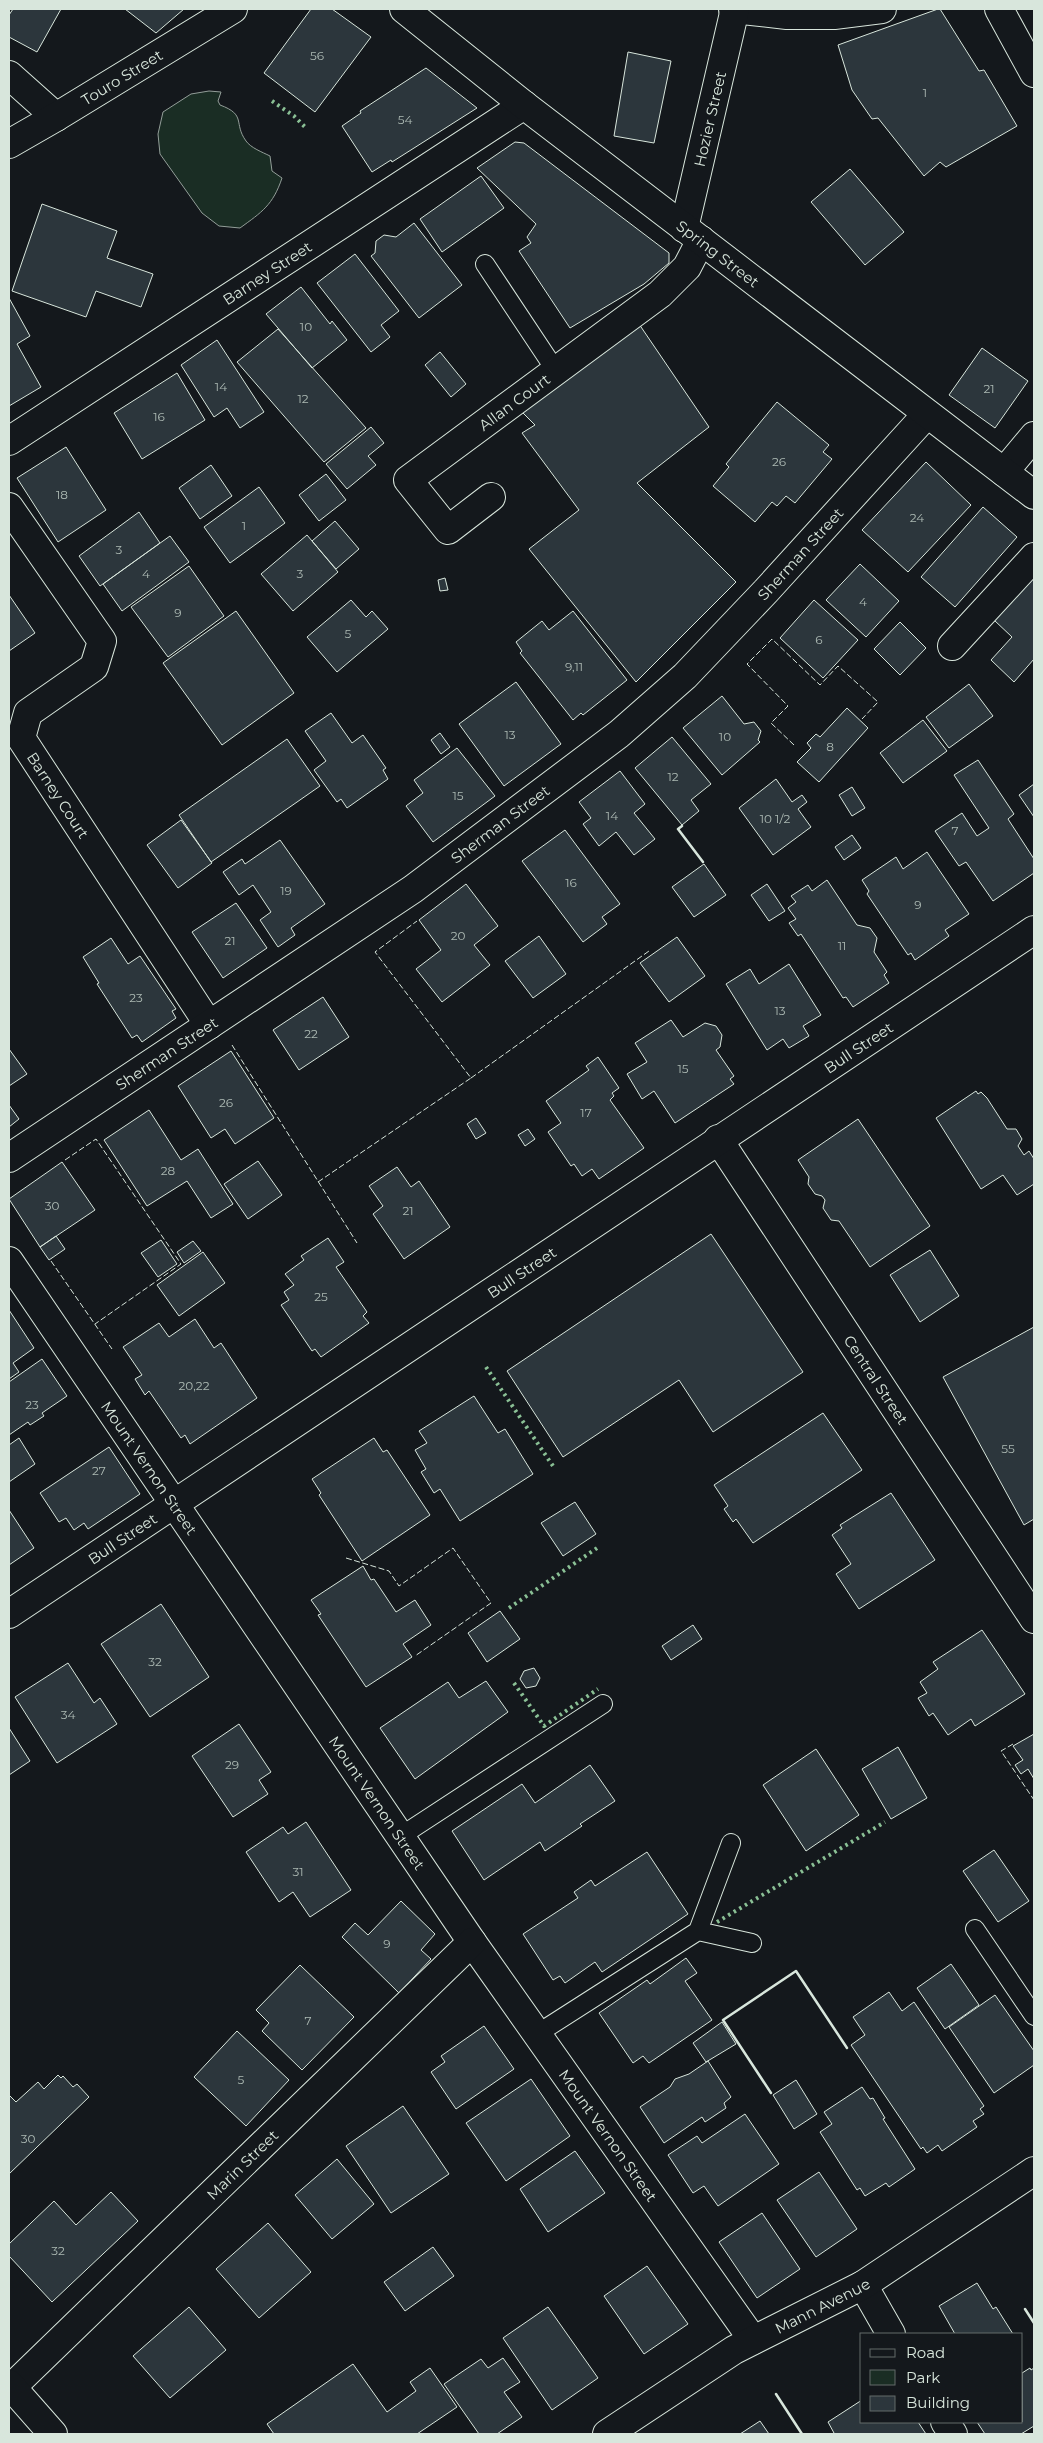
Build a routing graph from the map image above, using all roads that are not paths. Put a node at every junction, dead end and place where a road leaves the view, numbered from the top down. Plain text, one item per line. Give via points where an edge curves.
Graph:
1 (233, 9) edge
2 (404, 9) edge
3 (734, 9) edge
4 (882, 9) edge
5 (999, 9) edge
6 (1034, 73) edge
7 (9, 75) edge
8 (524, 105) junction
9 (56, 118) junction
10 (9, 144) edge
11 (692, 234) junction
12 (485, 264) dead end
13 (556, 371) junction
14 (927, 414) junction
15 (1034, 436) edge
16 (9, 441) edge
17 (1004, 472) junction
18 (1034, 495) edge
19 (491, 497) dead end
20 (9, 507) edge
21 (1034, 557) edge
22 (952, 646) dead end
23 (1034, 930) edge
24 (209, 1025) junction
25 (718, 1139) junction
26 (9, 1158) edge
27 (9, 1261) edge
28 (175, 1503) junction
29 (9, 1614) edge
30 (1034, 1619) edge
31 (603, 1704) dead end
32 (401, 1836) junction
33 (730, 1843) dead end
34 (975, 1929) dead end
35 (698, 1931) junction
36 (472, 1942) junction
37 (752, 1943) dead end
38 (1034, 2016) edge
39 (537, 2034) junction
40 (1034, 2171) edge
41 (863, 2285) junction
42 (891, 2333) edge
43 (753, 2340) junction
44 (10, 2386) edge
45 (946, 2423) edge
46 (53, 2434) edge
47 (606, 2434) edge
48 (953, 2434) edge

1 - 9 street, Touro Street
2 - 8 street, Spring Street
3 - 4 street via 834,15
3 - 11 street, Hozier Street
5 - 6 street
7 - 9 street
8 - 11 street, Spring Street
8 - 16 street, Barney Street
9 - 10 street, Touro Street
11 - 13 street, Allan Court via 688,267 670,285
11 - 14 street, Spring Street
12 - 13 lane
13 - 19 street, Allan Court via 408,480 448,530
14 - 17 street, Spring Street
14 - 24 street, Sherman Street via 692,669 619,734 413,888
15 - 17 street
17 - 18 street, Spring Street
20 - 24 street, Barney Court via 102,641 94,667 28,714 21,738
21 - 22 street
23 - 25 street, Bull Street
24 - 26 street, Sherman Street
25 - 28 street, Bull Street
25 - 30 street, Central Street
27 - 28 street, Mount Vernon Street
28 - 29 street, Bull Street
28 - 32 street, Mount Vernon Street
31 - 32 lane
32 - 36 street, Mount Vernon Street
33 - 35 lane
34 - 38 lane
35 - 37 lane
35 - 39 lane
36 - 39 street, Mount Vernon Street
36 - 44 street, Marin Street
39 - 43 street, Mount Vernon Street
40 - 41 street, Mann Avenue
41 - 42 street
41 - 43 street, Mann Avenue
43 - 47 street, Mann Avenue
44 - 46 street
45 - 48 street

